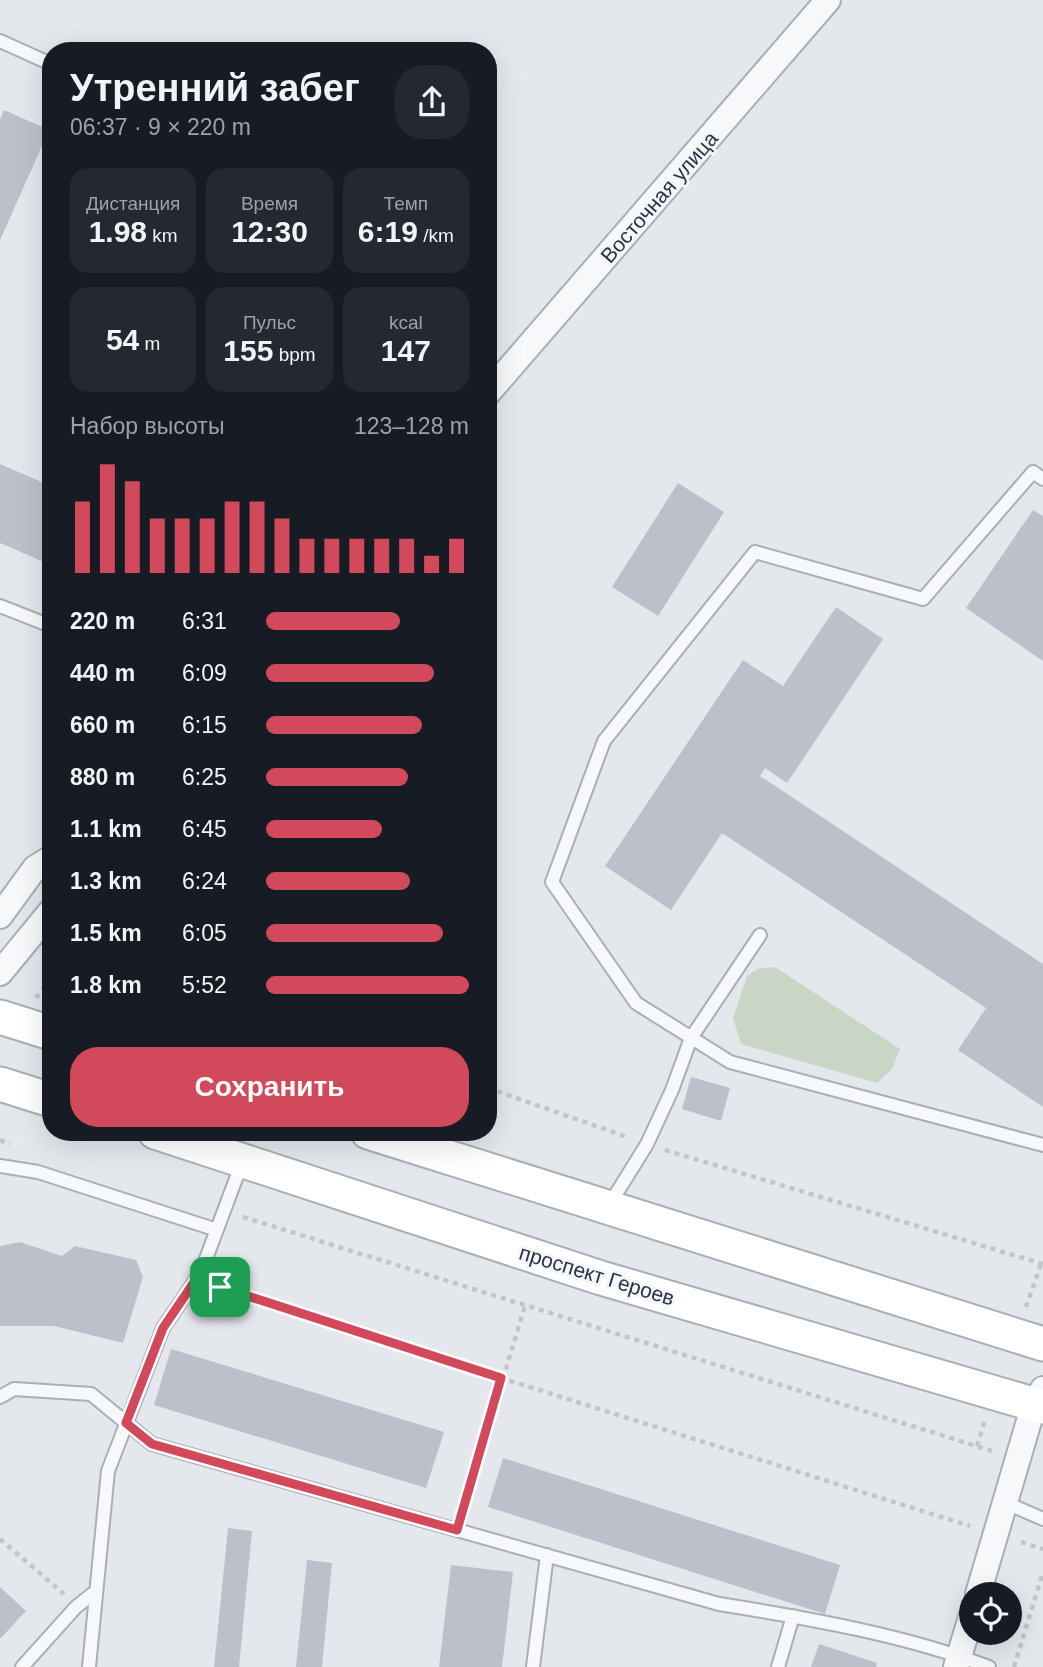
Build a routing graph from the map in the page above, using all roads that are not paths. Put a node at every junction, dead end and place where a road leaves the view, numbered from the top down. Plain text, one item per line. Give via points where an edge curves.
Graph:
1 (828, 0) edge
2 (0, 41) edge
3 (42, 60) edge
4 (497, 383) edge
5 (1043, 479) edge
6 (0, 606) edge
7 (42, 622) edge
8 (42, 864) edge
9 (0, 916) edge
10 (42, 922) edge
11 (760, 935) dead end
12 (0, 973) edge
13 (0, 1017) edge
14 (42, 1030) edge
15 (691, 1038) junction
16 (0, 1084) edge
17 (42, 1097) edge
18 (183, 1141) edge
19 (397, 1141) edge
20 (1043, 1145) edge
21 (243, 1160) junction
22 (0, 1166) edge
23 (608, 1207) junction
24 (217, 1230) junction
25 (1043, 1344) edge
26 (0, 1397) edge
27 (1040, 1400) edge
28 (126, 1423) junction
29 (1006, 1503) junction
30 (1043, 1519) edge
31 (547, 1555) junction
32 (982, 1582) edge
33 (95, 1592) junction
34 (793, 1616) junction
35 (958, 1661) edge
36 (22, 1667) edge
37 (89, 1667) edge
38 (533, 1667) edge
39 (778, 1667) edge
40 (989, 1667) edge

1 - 4 street, Восточная улица
2 - 3 lane
5 - 15 lane via 1033,472 923,599 755,551 604,741 552,882 636,1003
6 - 7 lane
8 - 9 street
10 - 12 street
11 - 15 lane
13 - 14 main road
15 - 20 lane via 730,1062
15 - 23 lane via 647,1144
16 - 17 main road
18 - 21 main road, проспект Героев
19 - 23 main road
21 - 24 lane
21 - 27 main road, проспект Героев via 601,1278
22 - 24 lane via 38,1172
23 - 25 main road
24 - 28 lane via 201,1272 163,1328
26 - 28 lane via 14,1389 92,1394
27 - 29 street
28 - 31 lane via 152,1444
28 - 33 lane via 108,1471
29 - 30 lane
29 - 32 street
31 - 34 lane via 719,1604
31 - 38 lane
33 - 36 lane
33 - 37 lane
34 - 35 lane
34 - 39 lane
35 - 40 lane

